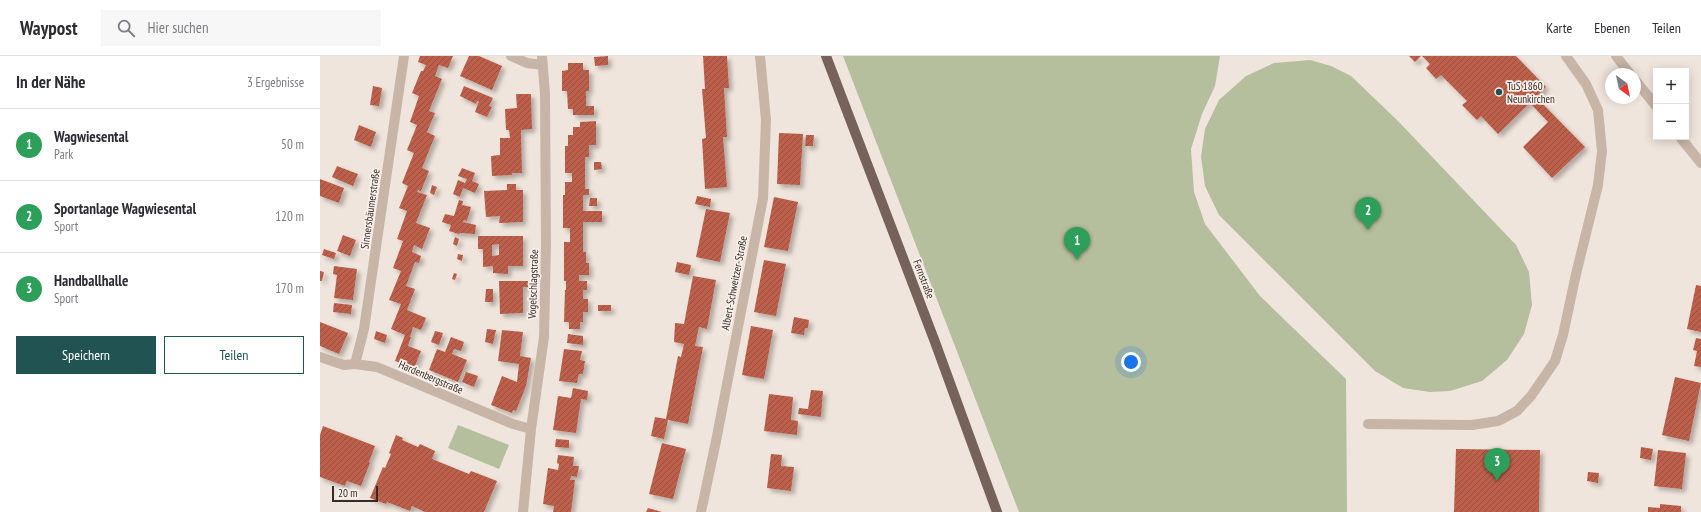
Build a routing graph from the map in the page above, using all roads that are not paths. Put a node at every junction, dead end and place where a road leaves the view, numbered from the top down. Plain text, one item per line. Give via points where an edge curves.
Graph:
1 (404, 56) edge
2 (511, 56) edge
3 (760, 56) edge
4 (826, 56) edge
5 (1566, 56) edge
6 (1616, 56) edge
7 (542, 60) edge
8 (1625, 68) edge
9 (1641, 87) edge
10 (1654, 104) edge
11 (1682, 140) edge
12 (1701, 163) edge
13 (320, 357) edge
14 (355, 364) junction
15 (1368, 424) dead end
16 (531, 429) junction
17 (523, 512) edge
18 (701, 512) edge
19 (997, 512) edge

1 - 14 street, Sinnersbäumerstraße via 364,329
2 - 7 street via 527,63
3 - 18 street, Albert-Schweitzer-Straße via 766,120 763,198
4 - 19 main road, Fernstraße
5 - 15 street via 1586,84 1598,110 1602,151 1598,185 1555,361 1532,396 1517,411 1498,421 1472,425
6 - 8 street
7 - 16 street, Vogelschlagstraße via 545,94 544,337
9 - 10 street
11 - 12 street
13 - 14 street, Hardenbergstraße via 344,365
14 - 16 street, Hardenbergstraße via 378,367 513,424
16 - 17 street, Vogelschlagstraße

